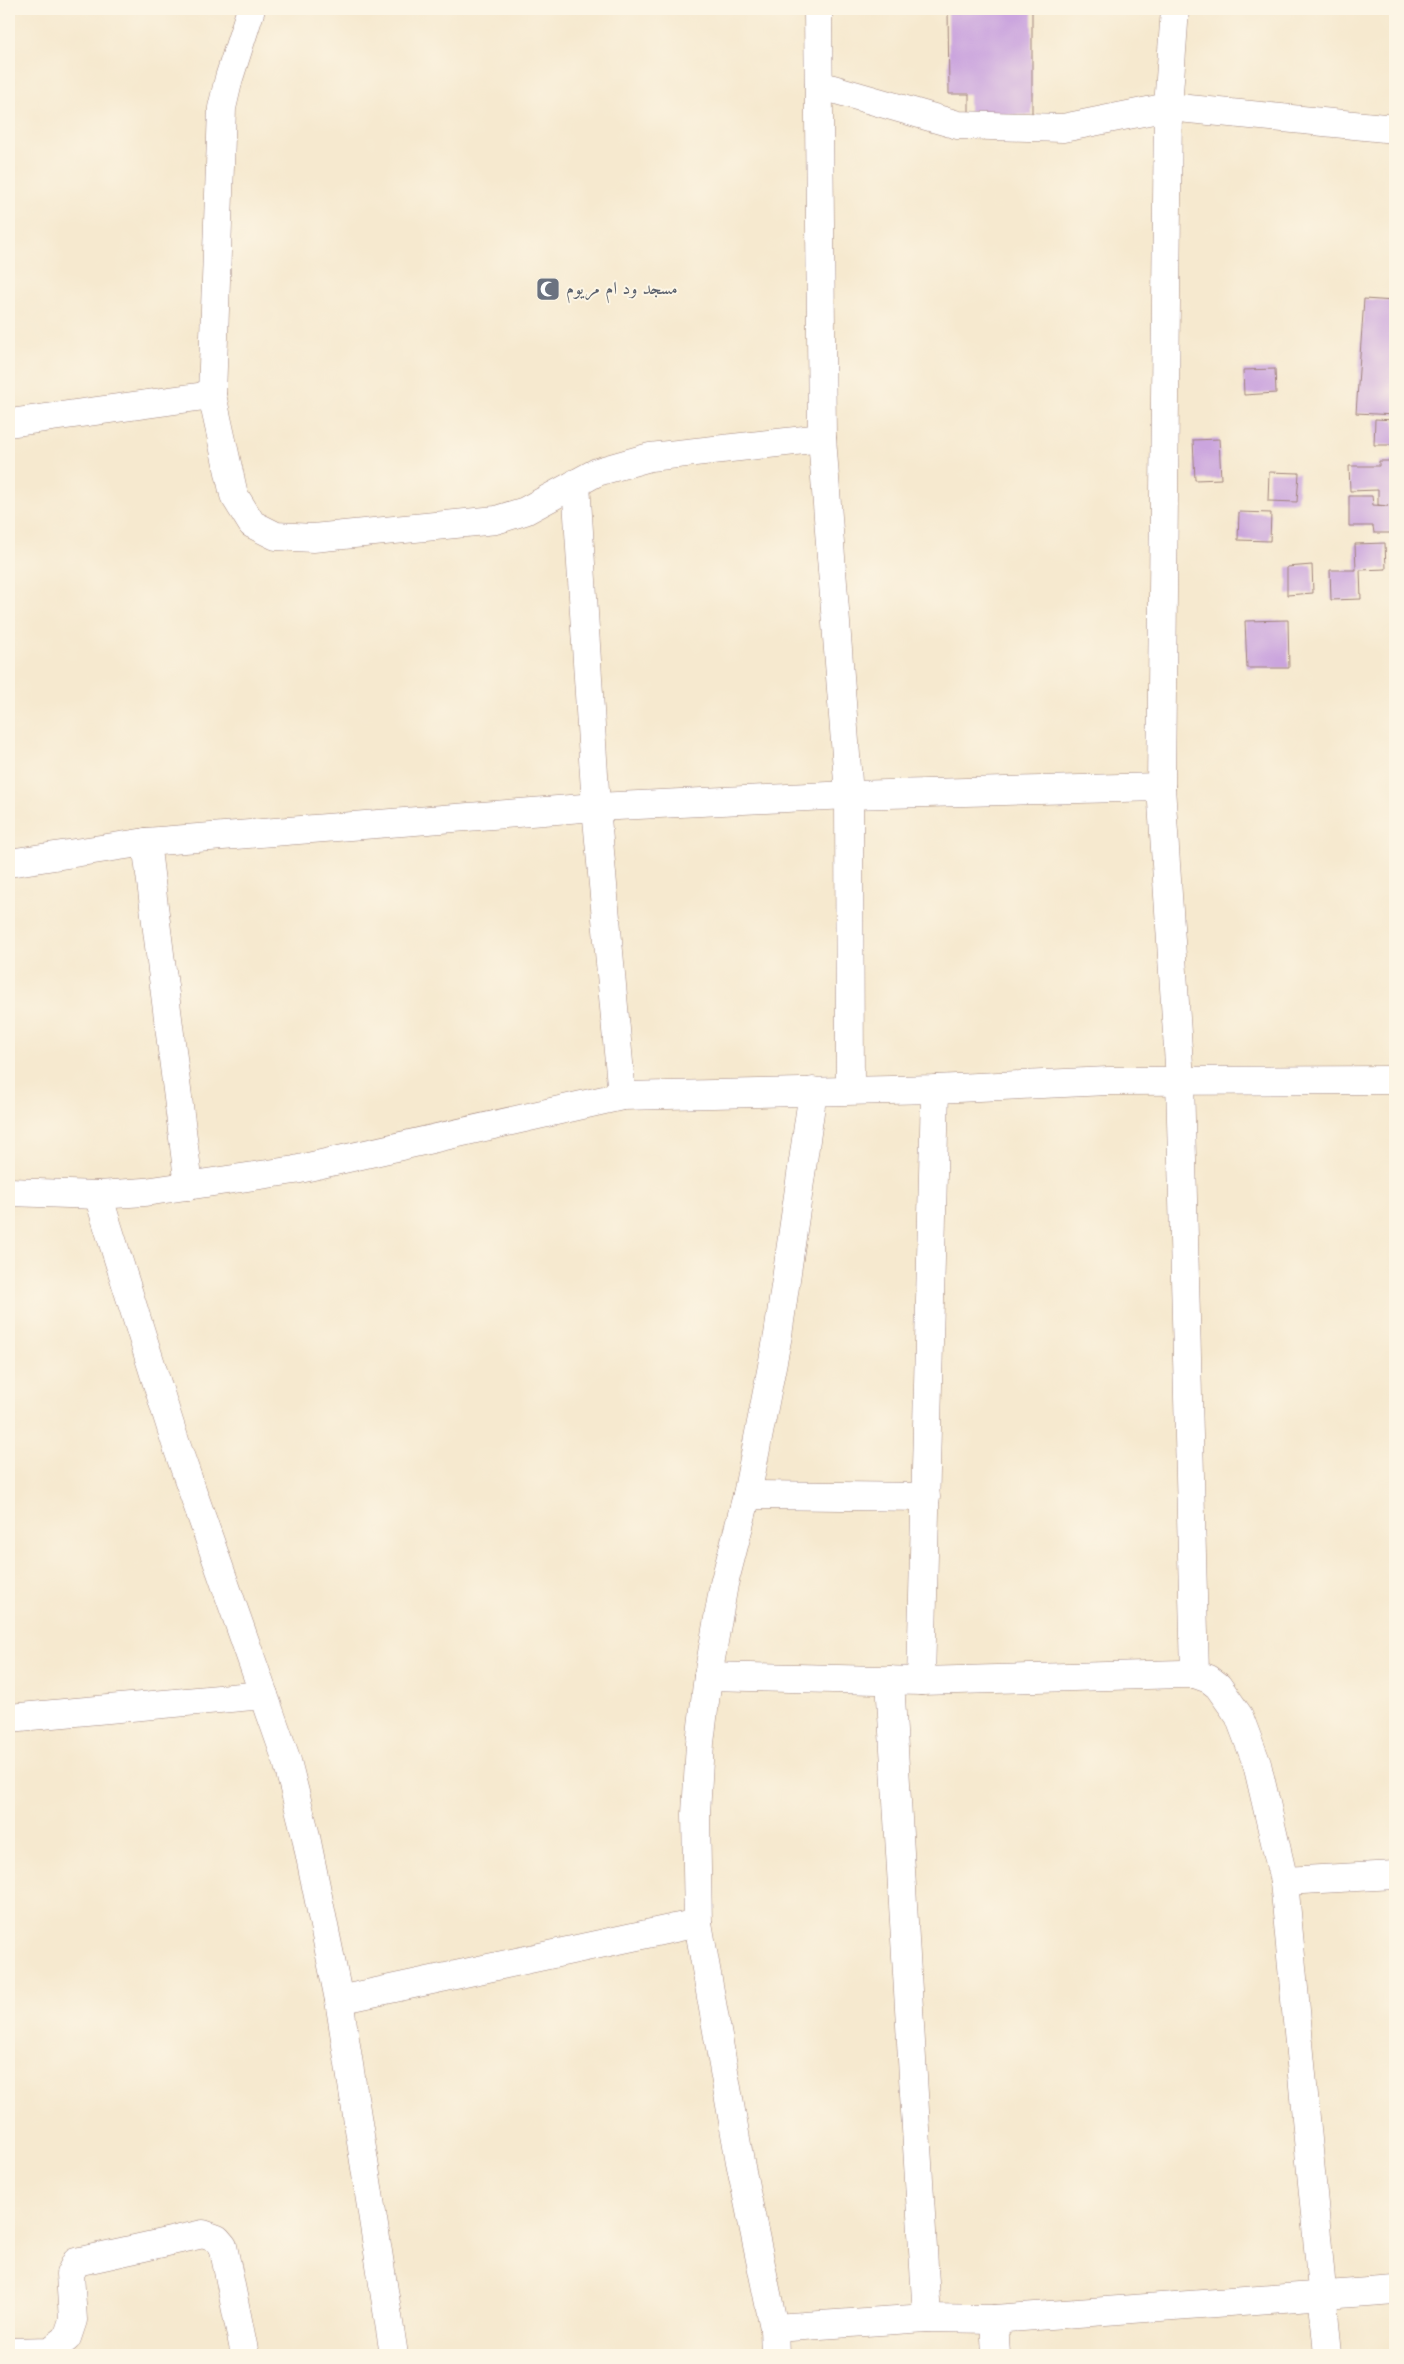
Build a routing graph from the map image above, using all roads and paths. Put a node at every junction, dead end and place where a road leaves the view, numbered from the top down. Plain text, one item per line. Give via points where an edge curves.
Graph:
1 (251, 9) edge
2 (818, 9) edge
3 (1175, 9) edge
4 (819, 85) junction
5 (1168, 107) junction
6 (1395, 129) edge
7 (212, 394) junction
8 (9, 423) edge
9 (822, 438) junction
10 (576, 483) junction
11 (1161, 787) junction
12 (848, 795) junction
13 (596, 807) junction
14 (146, 842) junction
15 (9, 863) edge
16 (1180, 1080) junction
17 (1395, 1080) edge
18 (935, 1089) junction
19 (813, 1090) junction
20 (850, 1090) junction
21 (622, 1096) junction
22 (189, 1186) junction
23 (9, 1192) edge
24 (98, 1195) junction
25 (747, 1495) junction
26 (926, 1497) junction
27 (1194, 1674) junction
28 (708, 1676) junction
29 (890, 1680) junction
30 (921, 1680) junction
31 (264, 1695) junction
32 (9, 1718) edge
33 (1395, 1875) edge
34 (1284, 1881) junction
35 (698, 1923) junction
36 (339, 2000) junction
37 (1395, 2290) edge
38 (1323, 2295) junction
39 (927, 2318) junction
40 (994, 2319) junction
41 (774, 2328) junction
42 (9, 2352) edge
43 (245, 2355) edge
44 (394, 2355) edge
45 (775, 2355) edge
46 (996, 2355) edge
47 (1328, 2355) edge

1 - 7 street via 222,108
2 - 4 street
3 - 5 street
4 - 5 street via 958,125 1063,128
4 - 9 street
5 - 6 street
5 - 11 street
7 - 8 street
7 - 10 street via 234,495 252,524 276,536 313,538 496,520 525,511
9 - 10 street via 650,457 597,472
9 - 12 street
10 - 13 street
11 - 12 street
11 - 16 street
12 - 13 street
12 - 20 street
13 - 14 street
13 - 21 street
14 - 15 street
14 - 22 street
16 - 17 street
16 - 18 street
16 - 27 street
18 - 20 street
18 - 26 street
19 - 20 street
19 - 21 street
19 - 25 street via 778,1335
21 - 22 street via 295,1170
22 - 24 street
23 - 24 street
24 - 31 street via 176,1444
25 - 26 street
25 - 28 street via 724,1584
26 - 30 street
27 - 30 street
27 - 34 street via 1218,1686 1239,1716 1257,1764
28 - 29 street
28 - 35 street via 696,1814
29 - 30 street
29 - 39 street
31 - 32 street
31 - 36 street via 287,1761 305,1832
33 - 34 street
34 - 38 street
35 - 36 street
35 - 41 street via 740,2162
36 - 44 street
37 - 38 street
38 - 40 street
38 - 47 street
39 - 40 street
39 - 41 street
40 - 46 street
41 - 45 street
42 - 43 street via 50,2351 67,2338 73,2320 70,2274 76,2262 203,2234 217,2239 223,2246

